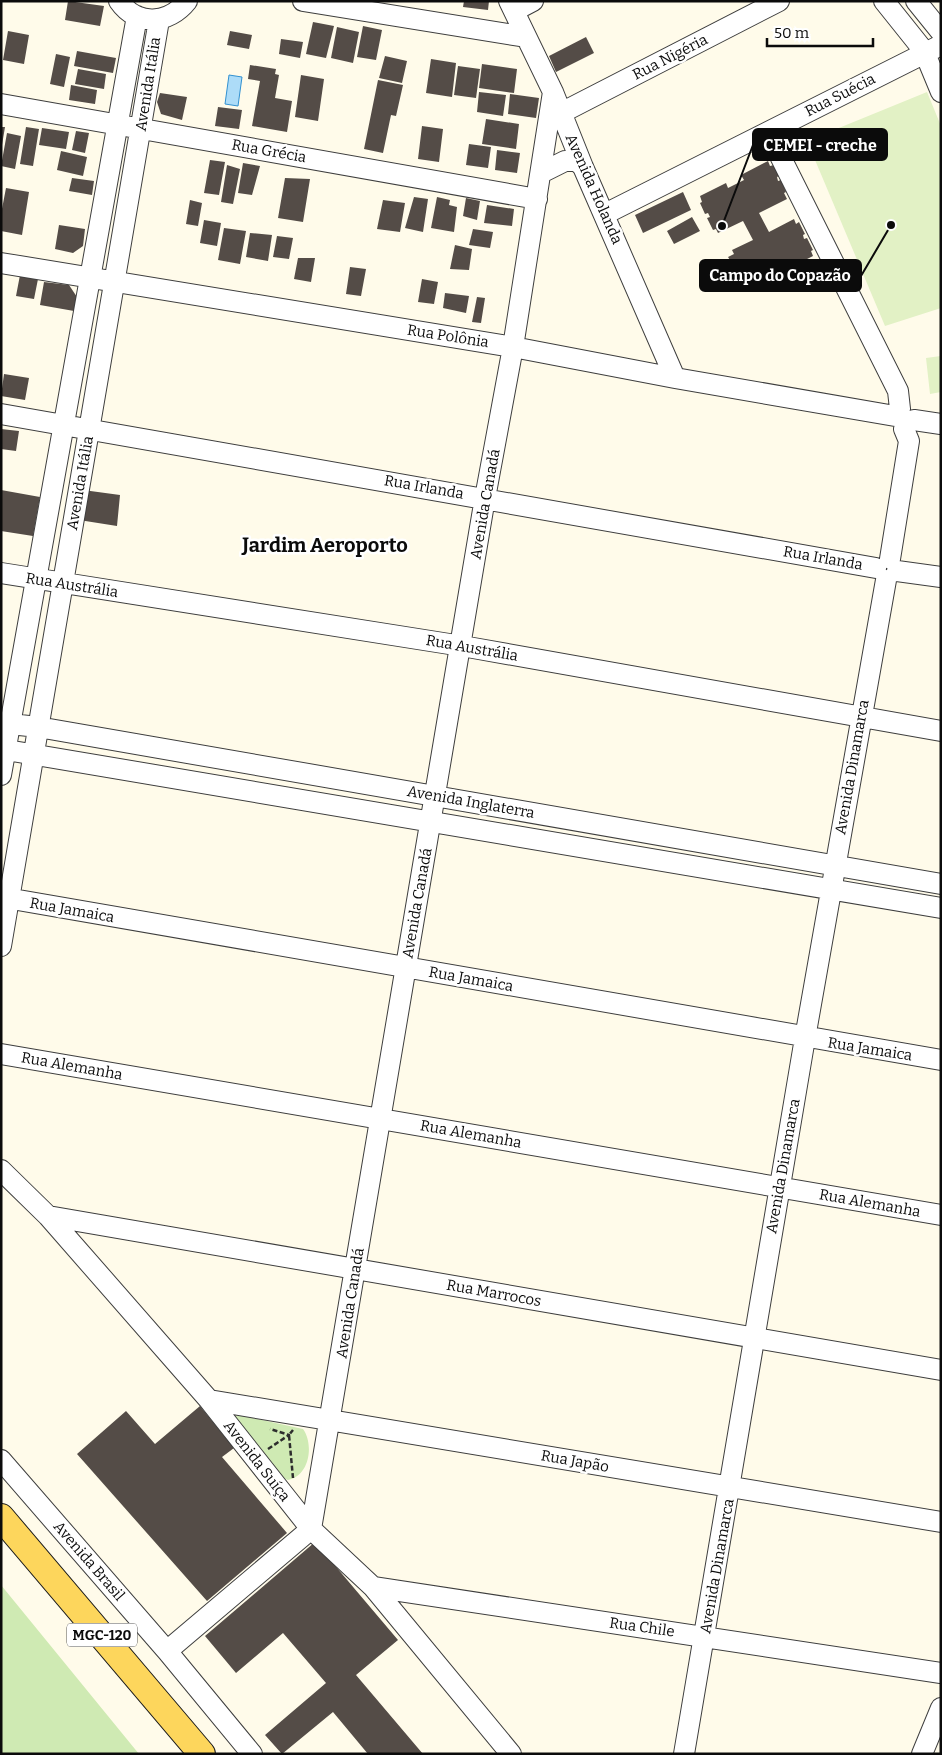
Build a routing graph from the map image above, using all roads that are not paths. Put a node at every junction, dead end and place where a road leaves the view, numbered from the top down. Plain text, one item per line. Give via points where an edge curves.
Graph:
1 (119, 1) edge
2 (187, 1) edge
3 (303, 1) edge
4 (533, 1) edge
5 (780, 1) edge
6 (884, 1) edge
7 (916, 1) edge
8 (511, 6) edge
9 (137, 16) junction
10 (158, 20) junction
11 (941, 32) edge
12 (526, 37) junction
13 (932, 48) edge
14 (553, 92) junction
15 (941, 92) edge
16 (1, 104) edge
17 (561, 113) junction
18 (118, 124) junction
19 (141, 129) junction
20 (768, 132) junction
21 (583, 168) junction
22 (541, 172) junction
23 (537, 199) junction
24 (605, 214) junction
25 (1, 263) edge
26 (90, 279) junction
27 (113, 281) junction
28 (513, 347) junction
29 (675, 378) junction
30 (1, 414) edge
31 (903, 418) junction
32 (64, 424) junction
33 (941, 424) edge
34 (90, 428) junction
35 (486, 498) junction
36 (887, 569) junction
37 (1, 573) edge
38 (941, 578) edge
39 (36, 580) junction
40 (63, 583) junction
41 (462, 646) junction
42 (861, 717) junction
43 (5, 724) edge
44 (38, 727) junction
45 (941, 731) edge
46 (4, 749) edge
47 (34, 755) junction
48 (1, 775) edge
49 (436, 796) junction
50 (432, 822) junction
51 (836, 866) junction
52 (941, 884) edge
53 (832, 890) junction
54 (5, 898) edge
55 (941, 908) edge
56 (1, 946) edge
57 (405, 968) junction
58 (805, 1038) junction
59 (1, 1054) edge
60 (941, 1060) edge
61 (379, 1118) junction
62 (1, 1170) edge
63 (780, 1186) junction
64 (941, 1215) edge
65 (48, 1216) junction
66 (356, 1269) junction
67 (755, 1337) junction
68 (941, 1370) edge
69 (209, 1400) junction
70 (331, 1419) junction
71 (1, 1460) edge
72 (731, 1487) junction
73 (1, 1518) edge
74 (941, 1522) edge
75 (311, 1529) junction
76 (373, 1587) junction
77 (705, 1636) junction
78 (167, 1651) junction
79 (941, 1673) edge
80 (941, 1708) edge
81 (202, 1754) edge
82 (252, 1754) edge
83 (511, 1754) edge
84 (684, 1754) edge
85 (922, 1754) edge

1 - 9 street, Avenida Itália
2 - 10 street, Avenida Itália via 180,10
3 - 12 street
4 - 8 street
5 - 17 street, Rua Nigéria
6 - 13 street
7 - 11 street
8 - 12 street, Avenida Holanda
9 - 10 street, Avenida Itália
9 - 18 street, Avenida Itália
10 - 19 street, Avenida Itália
12 - 14 street, Avenida Holanda
13 - 15 street
13 - 20 street, Rua Suécia
14 - 17 street, Avenida Holanda
14 - 22 street, Avenida Canadá
16 - 18 street, Rua Grécia
17 - 21 street, Avenida Holanda
18 - 19 street, Rua Grécia
18 - 26 street, Avenida Itália
19 - 23 street, Rua Grécia
19 - 27 street, Avenida Itália
20 - 24 street, Rua Suécia
20 - 31 street, Avenida Dinamarca via 898,391
21 - 22 street via 577,161 565,160
21 - 24 street, Avenida Holanda
22 - 23 street, Avenida Canadá
23 - 28 street, Avenida Canadá
24 - 29 street, Avenida Holanda
25 - 26 street, Rua Polônia
26 - 27 street, Rua Polônia
26 - 32 street, Avenida Itália
27 - 28 street, Rua Polônia
27 - 34 street, Avenida Itália
28 - 29 street, Rua Polônia
28 - 35 street, Avenida Canadá
29 - 31 street, Rua Polônia
30 - 32 street, Rua Irlanda
31 - 33 street, Rua Polônia
31 - 36 street, Avenida Dinamarca via 909,441
32 - 34 street, Rua Irlanda
32 - 39 street, Avenida Itália
34 - 35 street, Rua Irlanda
34 - 40 street, Avenida Itália
35 - 36 street, Rua Irlanda
35 - 41 street, Avenida Canadá
36 - 38 street, Rua Irlanda
36 - 42 street, Avenida Dinamarca
37 - 39 street, Rua Austrália
39 - 40 street, Rua Austrália
39 - 43 street, Avenida Itália
40 - 41 street, Rua Austrália
40 - 44 street, Avenida Itália
41 - 42 street, Rua Austrália
41 - 49 street, Avenida Canadá
42 - 45 street, Rua Austrália
42 - 51 street, Avenida Dinamarca
43 - 44 street, Avenida Inglaterra
43 - 46 street, Avenida Itália
44 - 47 street, Avenida Itália
44 - 49 street, Avenida Inglaterra
46 - 47 street, Avenida Inglaterra
46 - 48 street, Avenida Itália
47 - 50 street, Avenida Inglaterra
47 - 54 street, Avenida Itália
49 - 50 street, Avenida Canadá
49 - 51 street, Avenida Inglaterra
50 - 53 street, Avenida Inglaterra
50 - 57 street, Avenida Canadá
51 - 52 street, Avenida Inglaterra
51 - 53 street, Avenida Dinamarca
53 - 55 street, Avenida Inglaterra
53 - 58 street, Avenida Dinamarca
54 - 56 street, Avenida Itália
54 - 57 street, Rua Jamaica
57 - 58 street, Rua Jamaica
57 - 61 street, Avenida Canadá
58 - 60 street, Rua Jamaica
58 - 63 street, Avenida Dinamarca
59 - 61 street, Rua Alemanha
61 - 63 street, Rua Alemanha
61 - 66 street, Avenida Canadá
62 - 65 street, Avenida Suíça
63 - 64 street, Rua Alemanha
63 - 67 street, Avenida Dinamarca
65 - 66 street, Rua Marrocos
65 - 69 street, Avenida Suíça
66 - 67 street, Rua Marrocos
66 - 70 street, Avenida Canadá
67 - 68 street, Rua Marrocos
67 - 72 street, Avenida Dinamarca
69 - 70 street, Rua Japão
69 - 75 street, Avenida Suíça
70 - 72 street, Rua Japão
70 - 75 street, Avenida Canadá
71 - 78 street, Avenida Brasil
72 - 74 street, Rua Japão
72 - 77 street, Avenida Dinamarca
73 - 81 main road, MGC-120
75 - 76 street, Avenida Suíça
75 - 78 street
76 - 77 street, Rua Chile
76 - 83 street, Avenida Suíça
77 - 79 street, Rua Chile
77 - 84 street, Avenida Dinamarca
78 - 82 street, Avenida Brasil
80 - 85 street

